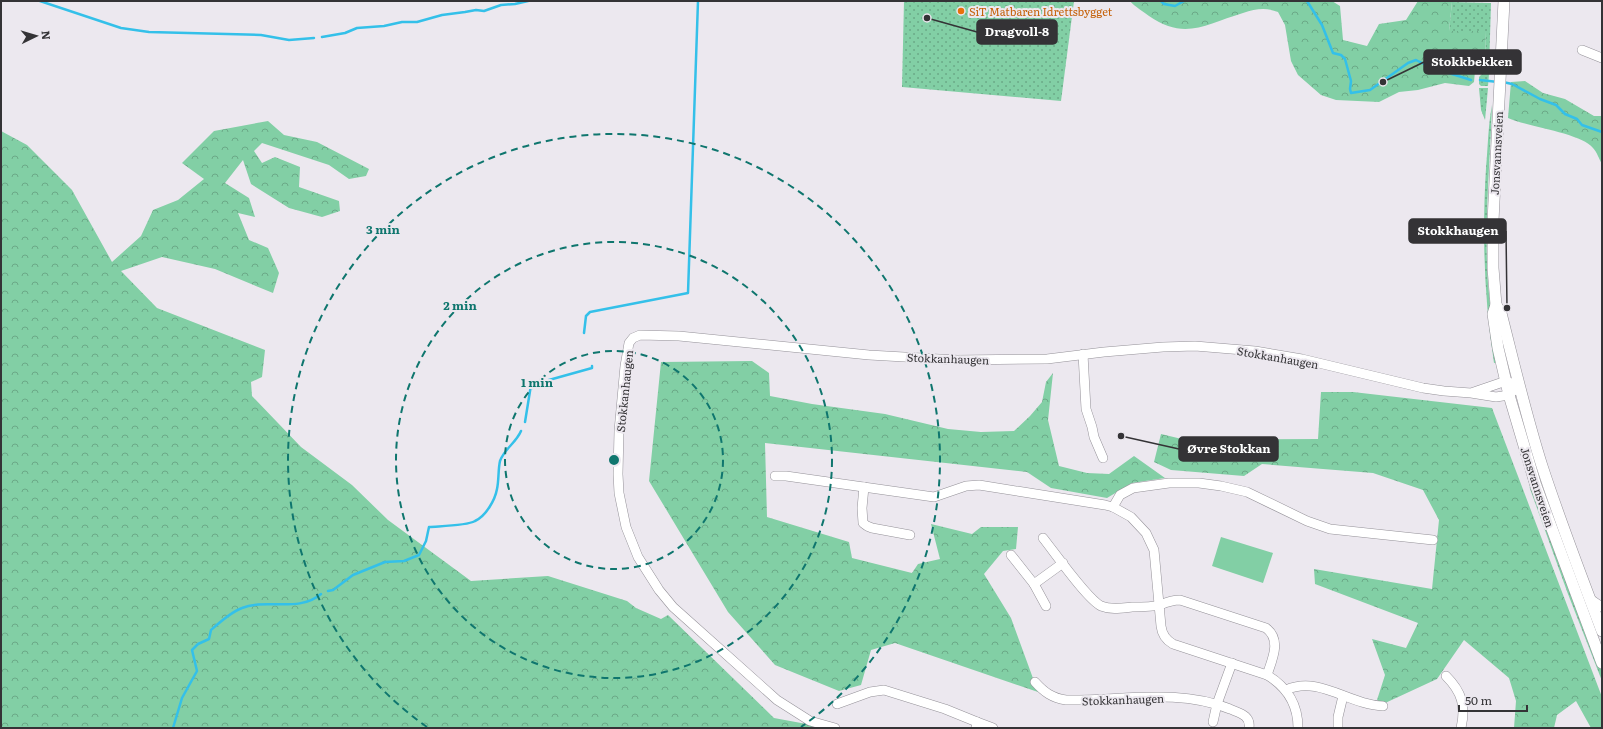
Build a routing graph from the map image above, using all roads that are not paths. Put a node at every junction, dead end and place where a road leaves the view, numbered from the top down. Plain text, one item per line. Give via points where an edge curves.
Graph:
1 (1503, 1) edge
2 (1582, 50) dead end
3 (1602, 58) edge
4 (1496, 305) junction
5 (1083, 354) junction
6 (1506, 381) junction
7 (1519, 386) junction
8 (1471, 393) junction
9 (1509, 395) junction
10 (1103, 458) dead end
11 (775, 476) dead end
12 (864, 487) junction
13 (1113, 507) junction
14 (910, 535) dead end
15 (1043, 538) dead end
16 (1433, 540) dead end
17 (1012, 556) dead end
18 (1063, 563) junction
19 (1034, 584) junction
20 (1590, 599) junction
21 (1159, 605) junction
22 (1046, 606) dead end
23 (1602, 606) edge
24 (1601, 628) edge
25 (1590, 633) junction
26 (1232, 663) junction
27 (1602, 663) edge
28 (1267, 675) junction
29 (1446, 676) dead end
30 (1035, 682) dead end
31 (1286, 690) junction
32 (1344, 696) junction
33 (837, 704) dead end
34 (1217, 704) junction
35 (1383, 706) dead end
36 (1213, 722) dead end
37 (976, 725) edge
38 (835, 728) edge
39 (993, 728) edge
40 (1250, 728) edge
41 (1298, 728) edge
42 (1338, 728) edge
43 (1461, 728) edge

1 - 4 main road, Jonsvannsveien via 1493,239
2 - 3 street
4 - 6 main road, Jonsvannsveien via 1493,314
4 - 7 main road, Jonsvannsveien via 1501,313
5 - 8 street, Stokkanhaugen via 1195,346 1255,350 1423,388
5 - 10 street via 1086,408
5 - 38 street, Stokkanhaugen via 1047,359 958,360 869,355 679,336 640,335 631,341 625,366 618,474 622,511 638,557 673,607 777,700 810,721
6 - 7 street
6 - 8 street, Stokkanhaugen
6 - 9 main road, Jonsvannsveien
7 - 9 street
7 - 20 main road, Jonsvannsveien via 1542,466
8 - 9 street, Stokkanhaugen via 1489,397
9 - 25 main road, Jonsvannsveien via 1538,491
11 - 12 street
12 - 13 street via 934,497 966,486 979,485
12 - 14 street via 863,523 866,526
13 - 16 street via 1120,495 1133,488 1169,483 1198,483 1246,492 1330,529
13 - 21 street via 1136,521 1150,540 1156,562
15 - 18 street
17 - 19 street
18 - 19 street
18 - 21 street via 1091,597 1101,605 1117,608
19 - 22 street
20 - 23 street
20 - 24 main road, Jonsvannsveien
21 - 26 street via 1163,635 1169,642
21 - 28 street via 1169,600 1185,601 1266,628 1272,634 1275,648
24 - 25 street
25 - 27 main road, Jonsvannsveien
26 - 28 street
26 - 34 street
28 - 31 street
29 - 43 street via 1461,698 1464,712
30 - 34 street, Stokkanhaugen via 1047,694 1066,700 1157,696 1191,698
31 - 32 street via 1312,686
31 - 41 street via 1296,707
32 - 35 street
32 - 42 street via 1338,717
33 - 37 street via 870,692 884,690 945,709
34 - 36 street
34 - 40 street, Stokkanhaugen via 1245,716
37 - 39 street

